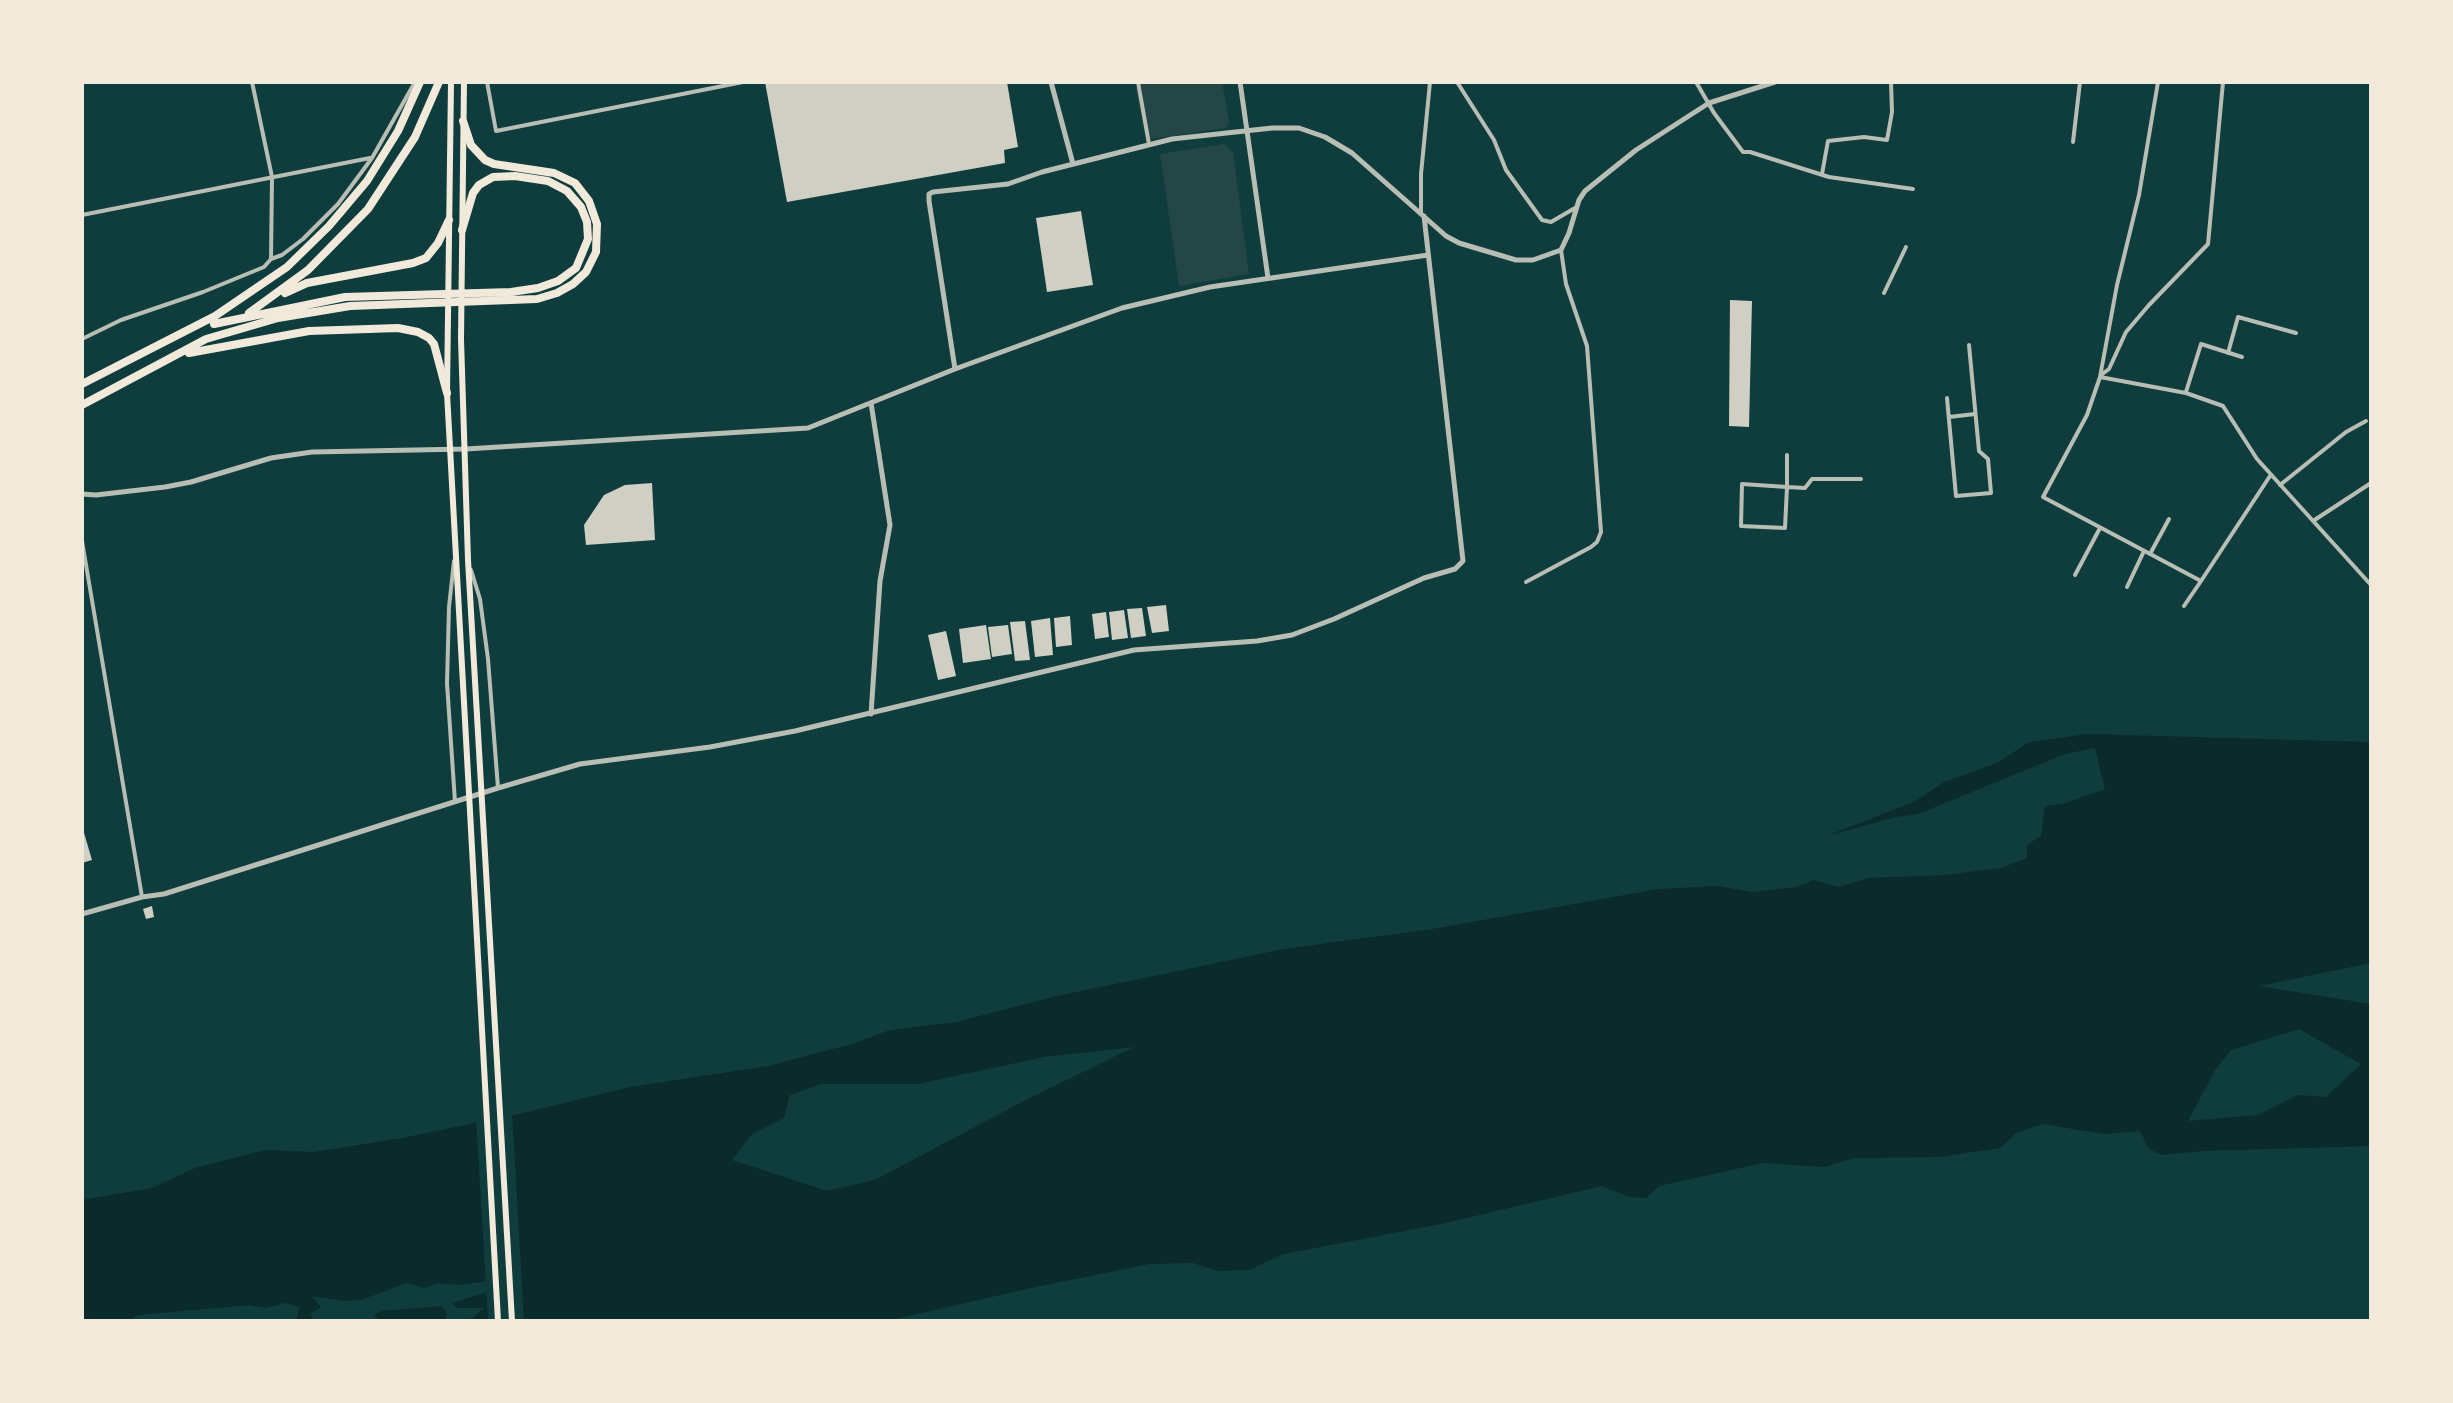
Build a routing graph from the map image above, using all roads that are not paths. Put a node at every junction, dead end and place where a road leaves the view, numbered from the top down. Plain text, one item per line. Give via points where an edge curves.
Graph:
1 (252, 82) edge
2 (417, 82) edge
3 (439, 82) edge
4 (451, 82) edge
5 (464, 82) edge
6 (487, 82) edge
7 (743, 82) edge
8 (1051, 82) edge
9 (1138, 82) edge
10 (1240, 82) edge
11 (1430, 82) edge
12 (1457, 82) edge
13 (1696, 82) edge
14 (1775, 82) edge
15 (1891, 82) edge
16 (2080, 82) edge
17 (2158, 82) edge
18 (2223, 82) edge
19 (1709, 103) junction
20 (463, 121) junction
21 (1247, 130) junction
22 (2073, 142) dead end
23 (1149, 144) junction
24 (372, 158) junction
25 (1073, 164) junction
26 (1822, 174) junction
27 (272, 177) junction
28 (1913, 189) dead end
29 (1575, 208) junction
30 (1422, 214) junction
31 (82, 215) edge
32 (449, 220) junction
33 (462, 230) junction
34 (1906, 247) dead end
35 (1561, 250) junction
36 (1428, 255) junction
37 (271, 259) junction
38 (1268, 278) junction
39 (1884, 293) dead end
40 (479, 297) junction
41 (433, 298) junction
42 (214, 324) junction
43 (2296, 333) dead end
44 (82, 339) edge
45 (1969, 345) dead end
46 (2228, 353) junction
47 (178, 355) junction
48 (2242, 357) dead end
49 (955, 369) junction
50 (2100, 377) junction
51 (82, 383) edge
52 (447, 393) junction
53 (2186, 393) junction
54 (1947, 398) dead end
55 (82, 402) edge
56 (871, 403) junction
57 (1976, 414) junction
58 (1949, 417) junction
59 (2366, 421) dead end
60 (466, 449) junction
61 (450, 450) junction
62 (1787, 455) dead end
63 (2271, 475) junction
64 (1861, 479) dead end
65 (2371, 483) edge
66 (2280, 485) junction
67 (1787, 487) junction
68 (82, 494) edge
69 (2169, 519) dead end
70 (2313, 521) junction
71 (2100, 528) junction
72 (82, 541) edge
73 (2144, 551) junction
74 (2150, 554) junction
75 (455, 555) junction
76 (468, 560) junction
77 (2075, 575) dead end
78 (2201, 581) junction
79 (1526, 582) dead end
80 (2371, 585) edge
81 (2127, 587) dead end
82 (2184, 606) dead end
83 (871, 714) junction
84 (498, 788) junction
85 (455, 802) junction
86 (142, 897) junction
87 (82, 914) edge
88 (498, 1321) edge
89 (512, 1321) edge

1 - 27 street
2 - 24 street
2 - 51 highway via 398,131 367,181 287,267 215,316
3 - 55 highway via 415,137 386,184 308,270 208,339
4 - 32 main road
5 - 20 main road
6 - 7 street via 496,131
8 - 25 street
9 - 23 street
10 - 21 street
11 - 30 street
12 - 29 street via 1494,140 1506,170 1542,220 1551,222
13 - 19 street
14 - 19 street
15 - 26 street via 1887,140 1828,141
16 - 22 street
17 - 50 street
18 - 50 street via 2208,244 2141,314
19 - 26 street via 1743,152
19 - 29 street via 1608,171
20 - 33 main road
20 - 40 highway via 471,145 485,160 542,169 575,183 597,224 596,252 573,284 537,299
21 - 23 street
21 - 30 street via 1299,128 1325,137 1352,153
21 - 38 street
23 - 25 street
24 - 27 street
24 - 37 street via 303,239
25 - 49 street via 1008,184 929,194
26 - 28 street
27 - 31 street
27 - 37 street
29 - 35 street
30 - 35 street via 1459,243 1516,260
30 - 36 street
32 - 42 highway via 426,258 307,283
32 - 52 main road
33 - 40 highway via 473,193 500,176 560,186 578,202 587,222 584,253 565,277 538,288
33 - 60 main road
34 - 39 street
35 - 79 street via 1566,284 1587,346 1601,532 1591,547
36 - 38 street
36 - 83 street via 1461,565 1292,635 1134,650
37 - 44 street via 240,278 156,306
38 - 49 street via 1122,308
40 - 41 highway
41 - 42 highway via 345,297
41 - 47 highway via 314,310 230,330
42 - 51 highway
43 - 46 street via 2238,317
45 - 57 street
46 - 48 street
46 - 53 street via 2201,344
47 - 52 highway via 309,331 398,328 418,332 434,344
47 - 55 highway
49 - 56 street
50 - 53 street
50 - 71 street via 2087,415 2043,497
52 - 61 main road
53 - 63 street via 2227,409
54 - 58 street
56 - 60 street via 808,428
56 - 83 street via 890,525 880,581
57 - 58 street
57 - 58 street via 1991,493 1956,496
59 - 66 street
60 - 61 street
60 - 76 main road
61 - 68 street via 312,452 165,487
61 - 75 main road
62 - 67 street
63 - 66 street
63 - 78 street
64 - 67 street via 1812,479 1805,488
65 - 70 street
66 - 70 street
67 - 67 street via 1742,484 1741,526 1785,528
69 - 74 street
70 - 80 street
71 - 73 street
71 - 77 street
72 - 86 street
73 - 74 street
73 - 81 street
74 - 78 street
75 - 85 street via 447,683
75 - 88 main road
76 - 84 street via 480,599 488,659
76 - 89 main road
78 - 82 street
83 - 84 street via 710,747 580,764
84 - 85 street
85 - 86 street
86 - 87 street

